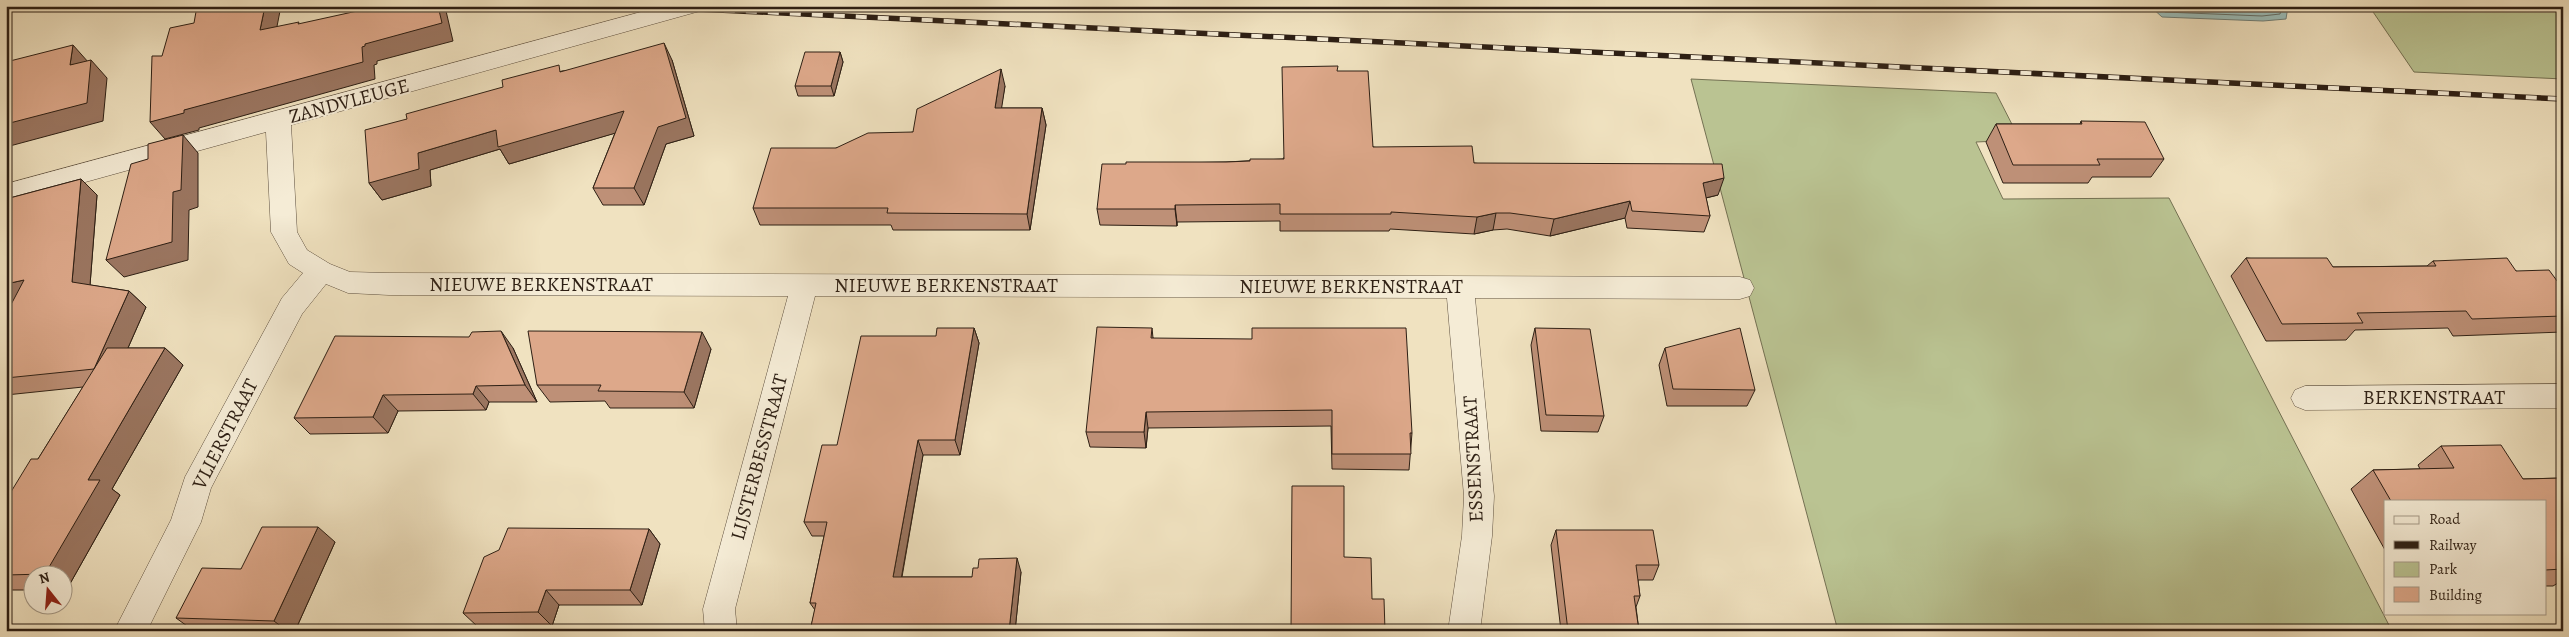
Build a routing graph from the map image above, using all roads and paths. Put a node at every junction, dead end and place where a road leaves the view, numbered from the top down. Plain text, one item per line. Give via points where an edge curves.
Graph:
1 (692, 6) edge
2 (278, 120) junction
3 (6, 194) edge
4 (321, 271) junction
5 (804, 284) junction
6 (1460, 286) junction
7 (1740, 288) dead end
8 (2563, 396) edge
9 (2306, 398) dead end
10 (130, 631) edge
11 (721, 631) edge
12 (1464, 631) edge

1 - 2 street, ZANDVLEUGE
2 - 3 street, ZANDVLEUGE
2 - 4 street, NIEUWE BERKENSTRAAT via 284,232 298,257
4 - 5 street, NIEUWE BERKENSTRAAT via 348,282 389,284
4 - 10 street, VLIERSTRAAT via 292,306 200,478 186,522
5 - 6 street, NIEUWE BERKENSTRAAT
5 - 11 street, LIJSTERBESSTRAAT via 719,609
6 - 7 street, NIEUWE BERKENSTRAAT
6 - 12 street, ESSENSTRAAT via 1479,496
8 - 9 street, BERKENSTRAAT

